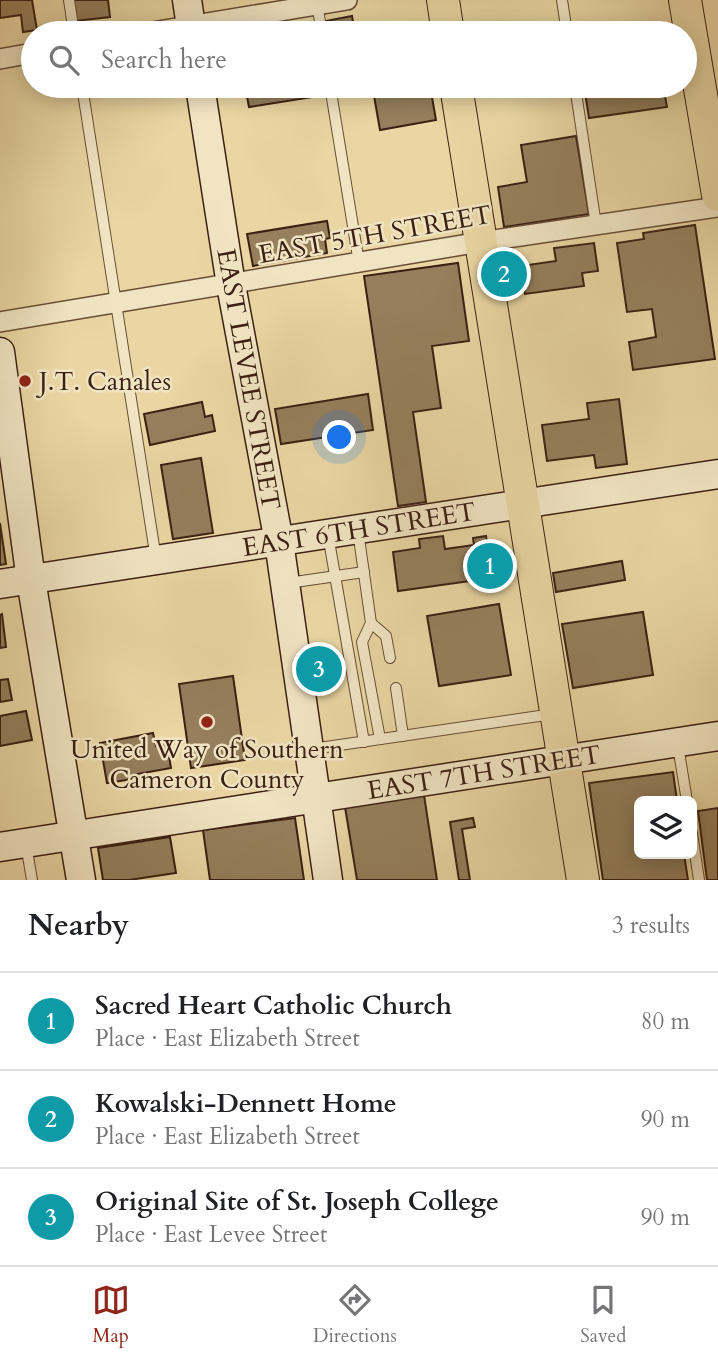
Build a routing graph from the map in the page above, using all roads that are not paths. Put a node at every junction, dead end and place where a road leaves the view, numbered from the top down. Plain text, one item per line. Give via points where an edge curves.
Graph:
1 (69, 0) edge
2 (347, 0) edge
3 (443, 0) edge
4 (562, 0) edge
5 (685, 0) edge
6 (317, 2) edge
7 (190, 19) edge
8 (72, 21) edge
9 (320, 21) edge
10 (446, 21) edge
11 (565, 21) edge
12 (689, 21) edge
13 (21, 55) edge
14 (0, 59) edge
15 (697, 71) edge
16 (84, 98) edge
17 (202, 98) edge
18 (332, 98) edge
19 (458, 98) edge
20 (577, 98) edge
21 (718, 195) edge
22 (718, 207) edge
23 (596, 225) junction
24 (480, 242) junction
25 (359, 263) junction
26 (231, 285) junction
27 (116, 303) junction
28 (0, 322) edge
29 (0, 352) edge
30 (718, 474) edge
31 (522, 504) junction
32 (358, 530) junction
33 (327, 534) junction
34 (279, 542) junction
35 (156, 561) junction
36 (364, 572) junction
37 (334, 576) junction
38 (31, 580) junction
39 (284, 583) junction
40 (0, 584) edge
41 (372, 623) junction
42 (390, 657) dead end
43 (396, 688) dead end
44 (556, 713) junction
45 (403, 736) junction
46 (718, 736) edge
47 (380, 739) junction
48 (364, 742) junction
49 (678, 742) junction
50 (307, 750) junction
51 (564, 759) junction
52 (686, 796) edge
53 (314, 798) junction
54 (74, 836) junction
55 (13, 845) edge
56 (696, 859) edge
57 (32, 880) edge
58 (80, 880) edge
59 (327, 880) edge
60 (583, 880) edge
61 (699, 880) edge

1 - 8 lane
2 - 6 street
3 - 10 main road
4 - 11 lane
5 - 12 main road
6 - 7 street
6 - 9 lane
13 - 14 street
15 - 21 main road
16 - 27 lane
17 - 26 main road, EAST LEVEE STREET
18 - 25 lane
19 - 24 main road
20 - 23 lane
22 - 23 street, EAST 5TH STREET
23 - 24 street, EAST 5TH STREET
24 - 25 street, EAST 5TH STREET
24 - 31 main road
25 - 26 street, EAST 5TH STREET
26 - 27 street, EAST 5TH STREET
26 - 34 main road, EAST LEVEE STREET
27 - 28 street, EAST 5TH STREET
27 - 35 lane
29 - 38 main road
30 - 31 main road, EAST 6TH STREET
31 - 32 main road, EAST 6TH STREET
31 - 44 main road
32 - 33 main road, EAST 6TH STREET
32 - 36 lane
33 - 34 main road, EAST 6TH STREET
33 - 37 lane
34 - 35 main road, EAST 6TH STREET
34 - 39 main road, EAST LEVEE STREET
35 - 38 main road, EAST 6TH STREET
36 - 37 lane
36 - 41 lane
37 - 39 lane
37 - 48 lane
38 - 40 main road, EAST 6TH STREET
38 - 54 main road
39 - 50 main road, EAST LEVEE STREET
41 - 42 lane via 386,636
41 - 47 lane via 362,642
43 - 45 lane
44 - 45 lane
44 - 51 main road
45 - 47 lane
46 - 49 main road, EAST 7TH STREET
47 - 48 lane
48 - 50 lane
49 - 51 main road, EAST 7TH STREET
49 - 52 lane
50 - 53 main road, EAST LEVEE STREET
51 - 53 main road, EAST 7TH STREET
51 - 60 main road
53 - 54 main road, EAST 7TH STREET
53 - 59 main road, EAST LEVEE STREET
54 - 55 main road, EAST 7TH STREET
54 - 58 main road
55 - 57 lane
56 - 61 lane

